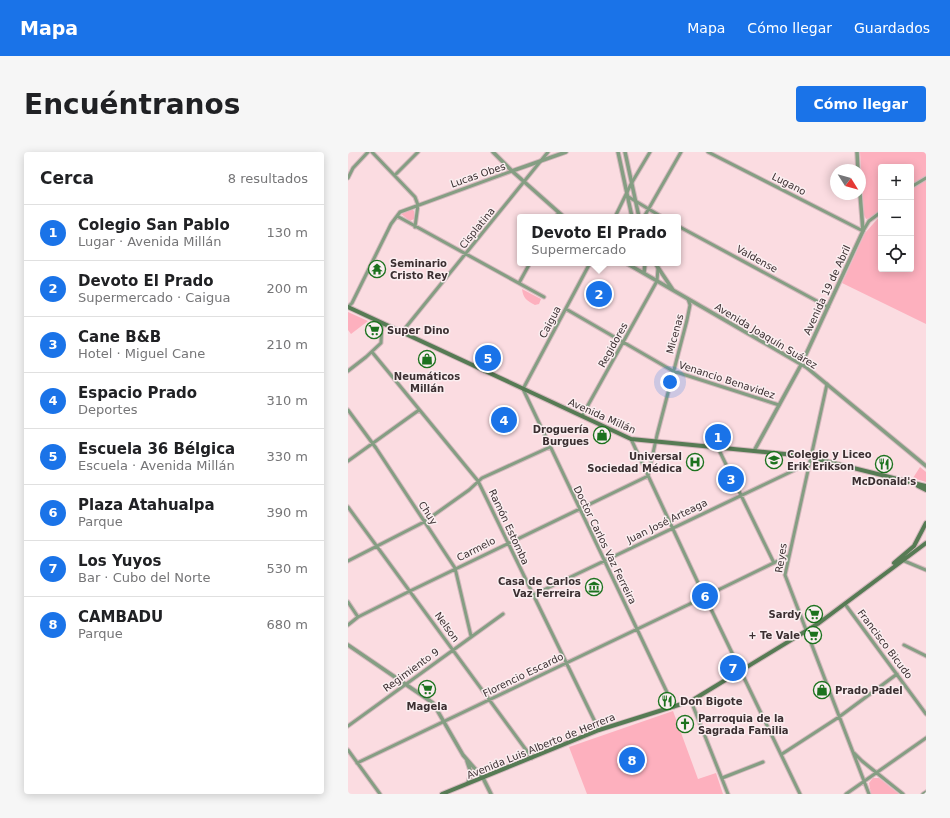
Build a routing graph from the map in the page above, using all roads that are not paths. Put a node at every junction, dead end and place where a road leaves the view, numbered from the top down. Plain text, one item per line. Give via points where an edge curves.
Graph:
1 (368, 152) edge
2 (372, 152) edge
3 (418, 152) edge
4 (493, 152) edge
5 (548, 152) edge
6 (566, 152) edge
7 (618, 152) edge
8 (625, 152) edge
9 (650, 152) edge
10 (681, 152) edge
11 (708, 152) edge
12 (857, 152) edge
13 (541, 161) junction
14 (858, 164) edge
15 (512, 171) junction
16 (395, 175) junction
17 (348, 178) edge
18 (926, 178) edge
19 (524, 182) junction
20 (631, 184) junction
21 (914, 185) edge
22 (627, 196) junction
23 (860, 200) edge
24 (636, 202) junction
25 (418, 205) junction
26 (648, 210) junction
27 (559, 213) edge
28 (617, 214) edge
29 (631, 214) edge
30 (638, 214) edge
31 (646, 214) edge
32 (656, 214) edge
33 (878, 214) edge
34 (397, 216) junction
35 (415, 227) junction
36 (681, 228) edge
37 (863, 231) junction
38 (466, 255) junction
39 (528, 266) edge
40 (588, 266) edge
41 (631, 266) edge
42 (645, 266) edge
43 (658, 268) joint
44 (644, 273) junction
45 (657, 281) junction
46 (519, 283) junction
47 (673, 291) junction
48 (544, 297) dead end
49 (688, 299) junction
50 (348, 307) edge
51 (828, 307) junction
52 (566, 309) junction
53 (382, 323) junction
54 (402, 332) junction
55 (624, 342) junction
56 (372, 352) junction
57 (801, 365) junction
58 (348, 370) edge
59 (674, 371) junction
60 (827, 384) junction
61 (523, 389) junction
62 (779, 406) junction
63 (348, 410) edge
64 (419, 410) junction
65 (582, 416) junction
66 (630, 439) junction
67 (656, 442) junction
68 (372, 443) junction
69 (550, 447) junction
70 (718, 448) junction
71 (754, 451) junction
72 (811, 457) junction
73 (348, 461) edge
74 (809, 466) junction
75 (926, 466) edge
76 (648, 476) junction
77 (478, 481) junction
78 (916, 485) junction
79 (926, 486) edge
80 (926, 490) edge
81 (741, 494) junction
82 (348, 506) edge
83 (579, 508) junction
84 (424, 522) junction
85 (926, 524) edge
86 (673, 527) junction
87 (507, 542) junction
88 (926, 543) edge
89 (377, 546) junction
90 (920, 547) junction
91 (788, 556) junction
92 (604, 560) junction
93 (902, 560) junction
94 (348, 561) edge
95 (774, 563) junction
96 (455, 568) junction
97 (926, 570) edge
98 (873, 582) junction
99 (700, 587) junction
100 (410, 591) junction
101 (714, 592) junction
102 (533, 595) junction
103 (696, 601) junction
104 (348, 602) edge
105 (844, 604) junction
106 (709, 605) junction
107 (503, 614) dead end
108 (358, 617) junction
109 (348, 625) edge
110 (637, 629) junction
111 (807, 631) junction
112 (471, 636) junction
113 (348, 645) edge
114 (904, 645) dead end
115 (453, 650) junction
116 (926, 656) edge
117 (566, 663) junction
118 (741, 671) junction
119 (897, 674) junction
120 (406, 684) junction
121 (490, 700) junction
122 (691, 701) junction
123 (674, 707) junction
124 (926, 714) edge
125 (839, 717) junction
126 (445, 722) junction
127 (348, 726) edge
128 (599, 730) junction
129 (926, 738) edge
130 (348, 750) edge
131 (852, 751) junction
132 (782, 754) junction
133 (532, 758) junction
134 (467, 760) junction
135 (763, 762) dead end
136 (357, 763) junction
137 (877, 773) junction
138 (483, 778) junction
139 (722, 778) junction
140 (865, 781) junction
141 (468, 784) junction
142 (926, 792) edge
143 (380, 794) edge
144 (442, 794) edge
145 (491, 794) edge
146 (728, 794) edge
147 (800, 794) edge
148 (846, 794) edge
149 (869, 794) edge
150 (903, 794) edge
151 (924, 794) edge

1 - 17 street via 355,165
2 - 16 street
3 - 16 street
4 - 15 street
5 - 13 street, Cisplatina
6 - 13 street, Lucas Obes
7 - 22 street
8 - 20 street
9 - 20 street
10 - 26 street
11 - 37 street, Lugano
12 - 14 street
13 - 15 street, Lucas Obes
13 - 19 street, Cisplatina
15 - 19 street
15 - 25 street, Lucas Obes
16 - 25 street via 415,197
18 - 21 street
19 - 27 street
19 - 38 street, Cisplatina
20 - 22 street
20 - 24 street
22 - 24 street
22 - 28 street
22 - 29 street
23 - 37 street, Avenida 19 de Abril
24 - 26 street
24 - 30 street
25 - 34 street, Lucas Obes via 403,210
25 - 35 street
26 - 31 street
26 - 32 street
33 - 37 street via 869,221
34 - 35 street
34 - 50 street
35 - 38 street
36 - 51 street, Valdense
37 - 51 street, Avenida 19 de Abril
38 - 46 street
38 - 54 street, Cisplatina
39 - 46 street
40 - 52 street, Caigua
41 - 44 street, Avenida Joaquín Suárez
42 - 44 street
43 - 45 street
43 - 47 street
44 - 45 street, Avenida Joaquín Suárez
45 - 47 street, Avenida Joaquín Suárez
45 - 55 street, Regidores
46 - 48 street
47 - 49 street, Avenida Joaquín Suárez
49 - 57 street, Avenida Joaquín Suárez
49 - 59 street, Micenas via 690,308
50 - 53 main road, Avenida Millán
51 - 57 street, Avenida 19 de Abril
52 - 55 street, Venancio Benavidez
52 - 61 street, Caigua
53 - 54 main road, Avenida Millán
53 - 56 street via 381,343
54 - 61 main road, Avenida Millán
55 - 59 street, Venancio Benavidez
55 - 65 street, Regidores
56 - 58 street
56 - 64 street, Ramón Estomba
57 - 60 street, Avenida Joaquín Suárez
57 - 62 street, Avenida 19 de Abril
59 - 62 street, Venancio Benavidez
59 - 67 street, Micenas
60 - 72 street, Reyes
60 - 75 street, Avenida Joaquín Suárez
61 - 65 main road, Avenida Millán
61 - 69 street, Doctor Carlos Vaz Ferreira
62 - 71 street, Avenida 19 de Abril
63 - 68 street, Chuy
64 - 68 street
64 - 77 street, Ramón Estomba
65 - 66 main road, Avenida Millán
66 - 67 main road, Avenida Millán
66 - 76 street
67 - 70 main road, Avenida Millán
67 - 76 street
68 - 73 street
68 - 84 street, Chuy
69 - 77 street
69 - 83 street, Doctor Carlos Vaz Ferreira
70 - 71 main road, Avenida Millán
70 - 81 street
71 - 72 main road, Avenida Millán
72 - 74 street, Reyes
72 - 78 main road, Avenida Millán
74 - 81 street, Juan José Arteaga via 803,466
74 - 91 street, Reyes
76 - 83 street, Carmelo
76 - 86 street
77 - 84 street
77 - 87 street, Ramón Estomba
78 - 79 main road, Avenida Millán
78 - 80 main road, Avenida Millán
81 - 86 street, Juan José Arteaga
81 - 95 street
82 - 89 street, Nelson
83 - 87 street, Carmelo
83 - 92 street, Doctor Carlos Vaz Ferreira
84 - 89 street
84 - 96 street, Chuy
85 - 90 main road via 918,544
85 - 98 main road, Avenida Luis Alberto de Herrera via 912,548
86 - 92 street, Juan José Arteaga
86 - 99 street
87 - 96 street, Carmelo
87 - 102 street, Ramón Estomba
88 - 90 main road, Avenida Luis Alberto de Herrera
89 - 94 street
89 - 100 street, Nelson
90 - 93 main road, Avenida Luis Alberto de Herrera
91 - 95 street
91 - 111 street, Reyes via 786,579
92 - 102 street, Juan José Arteaga
92 - 110 street, Doctor Carlos Vaz Ferreira
93 - 97 street
93 - 98 main road, Avenida Luis Alberto de Herrera
95 - 101 street
96 - 100 street, Carmelo
96 - 112 street, Chuy
98 - 105 main road, Avenida Luis Alberto de Herrera
99 - 101 street via 709,587
99 - 103 street via 696,592
100 - 108 street, Carmelo
100 - 115 street, Nelson
101 - 106 street via 714,599
102 - 117 street, Ramón Estomba
103 - 106 street via 702,605
103 - 110 street, Florencio Escardo
104 - 108 street
105 - 111 main road, Avenida Luis Alberto de Herrera
105 - 119 street, Francisco Bicudo
106 - 118 street
107 - 112 street, Regimiento 9
108 - 109 street, Carmelo
110 - 117 street, Florencio Escardo
110 - 123 street, Doctor Carlos Vaz Ferreira
111 - 118 main road, Avenida Luis Alberto de Herrera
111 - 125 street, Reyes
112 - 115 street, Regimiento 9
113 - 120 street
114 - 116 street
115 - 120 street, Regimiento 9
115 - 121 street, Nelson
117 - 121 street, Florencio Escardo
117 - 128 street, Ramón Estomba
118 - 122 main road, Avenida Luis Alberto de Herrera
118 - 132 street
119 - 124 street, Francisco Bicudo
119 - 125 street
120 - 126 street via 429,699
120 - 127 street, Regimiento 9
121 - 126 street, Florencio Escardo
121 - 133 street, Nelson
122 - 123 main road, Avenida Luis Alberto de Herrera
122 - 139 street
123 - 128 main road, Avenida Luis Alberto de Herrera
125 - 131 street, Reyes
125 - 132 street
126 - 134 street
126 - 136 street, Florencio Escardo
128 - 133 main road, Avenida Luis Alberto de Herrera
129 - 137 street
130 - 136 street
131 - 137 street, Reyes
131 - 140 street, Reyes
132 - 147 street
133 - 138 main road, Avenida Luis Alberto de Herrera
134 - 138 street
134 - 141 street via 471,773
135 - 139 street
136 - 143 street
137 - 140 street
137 - 150 street, Reyes
138 - 141 main road, Avenida Luis Alberto de Herrera
138 - 145 street
139 - 146 street
140 - 148 street
140 - 149 street, Reyes
141 - 144 main road, Avenida Luis Alberto de Herrera
142 - 151 street

